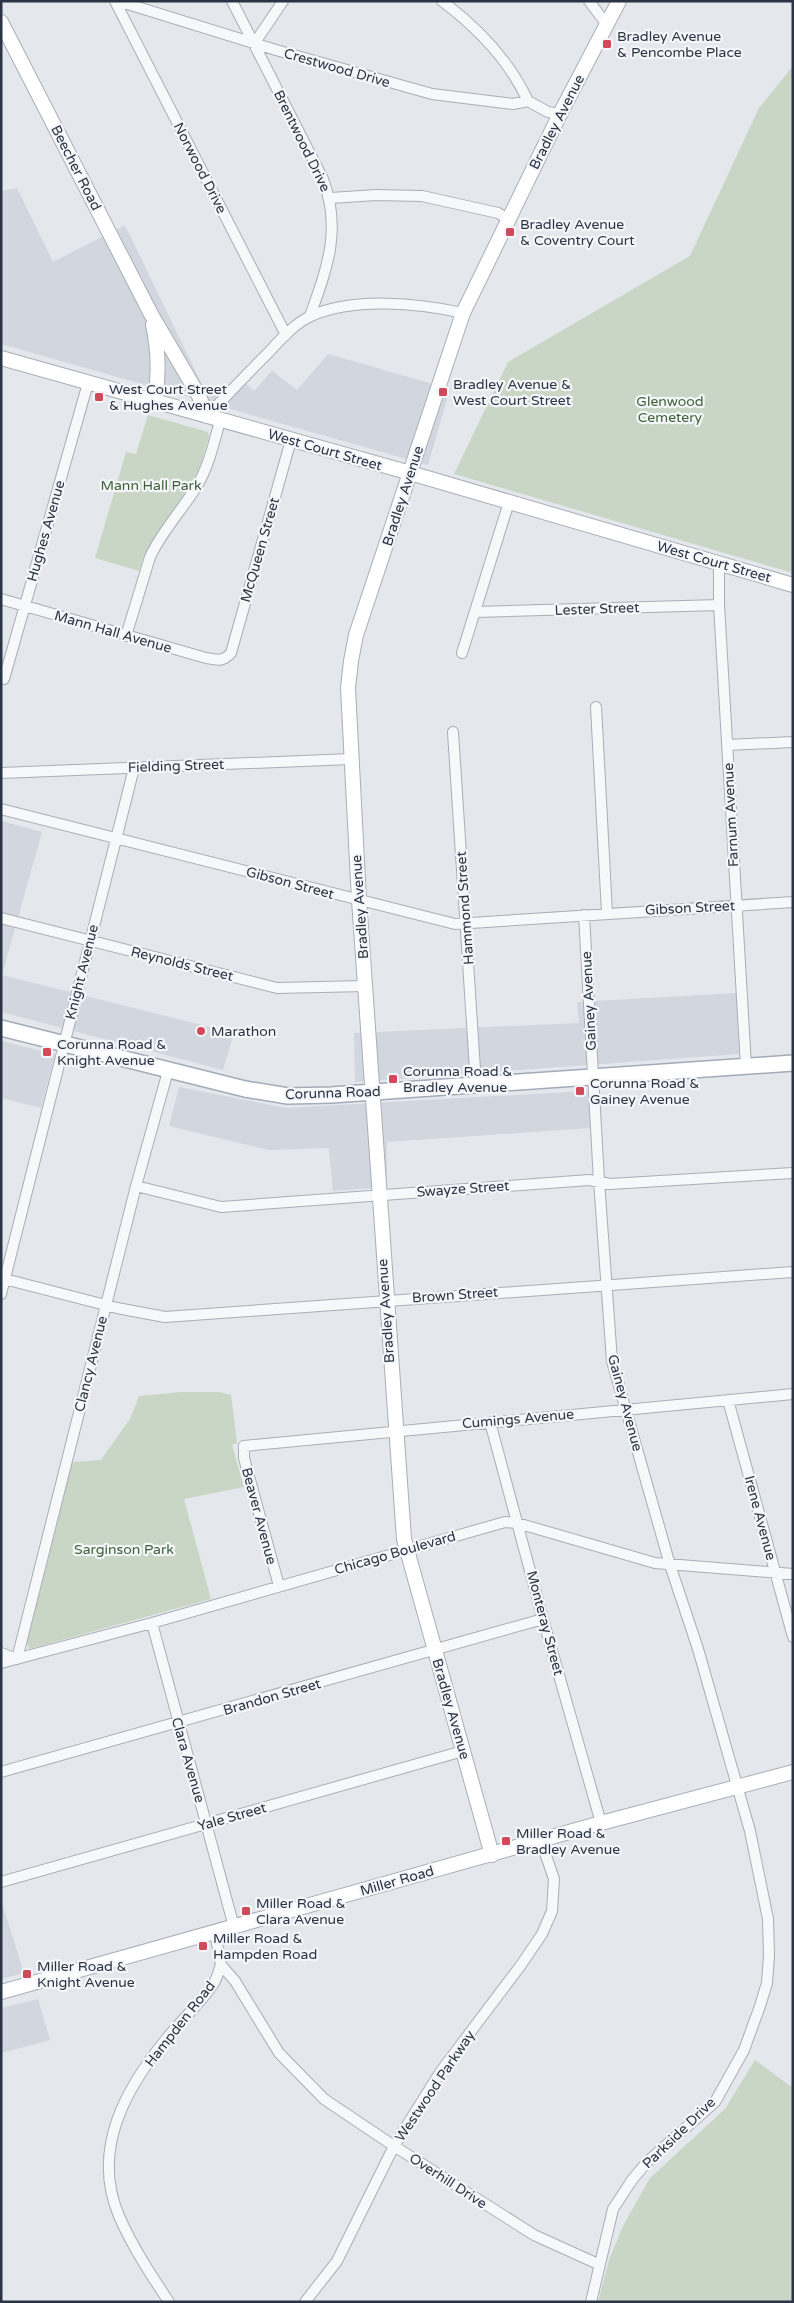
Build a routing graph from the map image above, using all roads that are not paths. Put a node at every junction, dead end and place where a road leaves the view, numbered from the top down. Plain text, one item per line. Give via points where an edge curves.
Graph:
1 (116, 1) edge
2 (232, 1) edge
3 (283, 1) edge
4 (442, 1) edge
5 (589, 1) edge
6 (619, 1) edge
7 (1, 22) edge
8 (607, 26) junction
9 (254, 44) junction
10 (528, 101) junction
11 (560, 114) junction
12 (331, 198) junction
13 (508, 220) junction
14 (462, 313) junction
15 (151, 314) junction
16 (310, 316) junction
17 (286, 335) junction
18 (1, 358) edge
19 (88, 383) junction
20 (155, 401) junction
21 (207, 416) junction
22 (220, 421) junction
23 (291, 440) junction
24 (411, 474) junction
25 (509, 502) junction
26 (719, 564) junction
27 (793, 585) edge
28 (1, 599) edge
29 (719, 605) junction
30 (25, 606) junction
31 (475, 612) junction
32 (126, 636) junction
33 (462, 653) dead end
34 (225, 659) joint
35 (4, 679) dead end
36 (596, 707) dead end
37 (454, 732) dead end
38 (793, 742) edge
39 (727, 745) junction
40 (351, 759) junction
41 (134, 768) junction
42 (1, 773) edge
43 (1, 809) edge
44 (117, 838) junction
45 (359, 900) junction
46 (793, 902) edge
47 (737, 905) junction
48 (607, 913) junction
49 (584, 915) junction
50 (1, 918) edge
51 (466, 923) junction
52 (90, 941) junction
53 (365, 986) junction
54 (1, 1028) edge
55 (64, 1044) junction
56 (793, 1063) edge
57 (746, 1066) junction
58 (168, 1071) junction
59 (594, 1077) junction
60 (476, 1085) junction
61 (372, 1092) junction
62 (793, 1173) edge
63 (599, 1181) junction
64 (136, 1186) junction
65 (378, 1195) junction
66 (793, 1272) edge
67 (3, 1279) edge
68 (606, 1284) junction
69 (1, 1294) edge
70 (385, 1300) junction
71 (107, 1304) junction
72 (793, 1394) edge
73 (728, 1400) junction
74 (626, 1410) junction
75 (490, 1422) junction
76 (395, 1431) junction
77 (244, 1446) joint
78 (516, 1522) junction
79 (406, 1550) junction
80 (670, 1565) junction
81 (775, 1572) junction
82 (793, 1574) edge
83 (279, 1586) junction
84 (543, 1619) junction
85 (152, 1623) junction
86 (793, 1637) edge
87 (434, 1650) junction
88 (1, 1653) edge
89 (17, 1659) junction
90 (1, 1663) edge
91 (178, 1724) junction
92 (463, 1751) junction
93 (1, 1772) edge
94 (793, 1772) edge
95 (738, 1788) junction
96 (601, 1823) junction
97 (206, 1824) junction
98 (541, 1841) junction
99 (492, 1855) junction
100 (1, 1882) edge
101 (234, 1927) junction
102 (215, 1932) junction
103 (221, 1965) junction
104 (1, 1992) edge
105 (394, 2146) junction
106 (598, 2264) junction
107 (169, 2302) edge
108 (305, 2302) edge
109 (591, 2302) edge

1 - 9 street, Crestwood Drive
1 - 17 street, Norwood Drive
2 - 9 street, Brentwood Drive
3 - 9 street
4 - 10 street via 480,31 504,61
5 - 8 street
6 - 8 street, Bradley Avenue
7 - 15 street, Beecher Road
8 - 11 street, Bradley Avenue
9 - 10 street, Crestwood Drive via 432,94 513,104
9 - 12 street, Brentwood Drive
10 - 11 street via 548,112
11 - 13 street, Bradley Avenue
12 - 13 street via 422,196 490,210
12 - 16 street, Brentwood Drive via 331,252
13 - 14 street, Bradley Avenue
14 - 16 street via 390,304 358,304
14 - 24 street, Bradley Avenue
15 - 20 street, Beecher Road via 158,354
15 - 21 street, Beecher Road via 199,396
16 - 17 street
17 - 21 street
18 - 19 street, West Court Street
19 - 20 street, West Court Street
19 - 30 street, Hughes Avenue
20 - 21 street, West Court Street
21 - 22 street, West Court Street
22 - 23 street, West Court Street
22 - 32 street via 198,484 150,557
23 - 24 street, West Court Street
23 - 34 street, McQueen Street via 231,653
24 - 25 street, West Court Street
24 - 40 street, Bradley Avenue via 350,661
25 - 26 street, West Court Street
25 - 31 street
26 - 27 street, West Court Street
26 - 29 street, Farnum Avenue
28 - 30 street, Mann Hall Avenue
29 - 31 street, Lester Street
29 - 39 street, Farnum Avenue
30 - 32 street, Mann Hall Avenue
30 - 35 street, Hughes Avenue
31 - 33 street
32 - 34 street, Mann Hall Avenue via 218,661
36 - 48 street
37 - 51 street, Hammond Street
38 - 39 street
39 - 47 street, Farnum Avenue
40 - 41 street, Fielding Street
40 - 45 street, Bradley Avenue
41 - 42 street, Fielding Street
41 - 44 street, Knight Avenue
43 - 44 street, Gibson Street
44 - 45 street, Gibson Street
44 - 52 street, Knight Avenue
45 - 51 street, Gibson Street via 455,924
45 - 53 street, Bradley Avenue
46 - 47 street, Gibson Street
47 - 48 street, Gibson Street
47 - 57 street, Farnum Avenue
48 - 49 street, Gibson Street
49 - 51 street, Gibson Street
49 - 59 street, Gainey Avenue
50 - 52 street, Reynolds Street
51 - 60 street, Hammond Street
52 - 53 street, Reynolds Street via 277,988
52 - 55 street, Knight Avenue
53 - 61 street, Bradley Avenue
54 - 55 main road, Corunna Road
55 - 58 main road, Corunna Road
55 - 67 street, Knight Avenue
56 - 57 main road, Corunna Road
57 - 59 main road, Corunna Road
58 - 61 main road, Corunna Road via 267,1094 311,1096
58 - 64 street, Clancy Avenue
59 - 60 main road, Corunna Road
59 - 63 street, Gainey Avenue
60 - 61 main road, Corunna Road
61 - 65 street, Bradley Avenue
62 - 63 street, Swayze Street via 610,1184
63 - 65 street, Swayze Street
63 - 68 street, Gainey Avenue
64 - 65 street, Swayze Street via 221,1207
64 - 71 street, Clancy Avenue
65 - 70 street, Bradley Avenue
66 - 68 street, Brown Street
67 - 69 street, Knight Avenue
67 - 71 street, Brown Street
68 - 70 street, Brown Street
68 - 74 street, Gainey Avenue via 612,1361
70 - 71 street, Brown Street via 165,1317
70 - 76 street, Bradley Avenue
71 - 89 street, Clancy Avenue
72 - 73 street, Cumings Avenue
73 - 74 street, Cumings Avenue
73 - 81 street, Irene Avenue
74 - 75 street, Cumings Avenue
74 - 80 street, Gainey Avenue
75 - 76 street, Cumings Avenue
75 - 78 street, Monteray Street
76 - 77 street, Cumings Avenue
76 - 79 street, Bradley Avenue
77 - 83 street, Beaver Avenue via 244,1458
78 - 79 street, Chicago Boulevard via 505,1522
78 - 80 street, Chicago Boulevard
78 - 84 street, Monteray Street
79 - 83 street, Chicago Boulevard
79 - 87 street, Bradley Avenue
80 - 81 street, Chicago Boulevard
80 - 95 street, Gainey Avenue
81 - 82 street, Chicago Boulevard
81 - 86 street, Irene Avenue
83 - 85 street, Chicago Boulevard
84 - 87 street, Brandon Street
84 - 96 street, Monteray Street
85 - 89 street, Chicago Boulevard
85 - 91 street, Clara Avenue
87 - 91 street, Brandon Street
87 - 92 street, Bradley Avenue
88 - 89 street
89 - 90 street, Chicago Boulevard
91 - 93 street, Brandon Street
91 - 97 street, Clara Avenue
92 - 97 street, Yale Street
92 - 99 street, Bradley Avenue
94 - 95 street, Miller Road
95 - 96 street, Miller Road
95 - 106 street, Parkside Drive via 768,1919 769,1954 760,2006 744,2050 715,2102 647,2162 613,2209
96 - 98 street, Miller Road
97 - 100 street, Yale Street
97 - 101 street, Clara Avenue
98 - 99 street, Miller Road
98 - 105 street, Westwood Parkway via 554,1879 552,1911 542,1934 441,2071
99 - 101 street, Miller Road
101 - 102 street, Miller Road
102 - 103 street, Overhill Drive
102 - 104 street, Miller Road
103 - 105 street, Overhill Drive via 235,1981 278,2053 300,2077 343,2113
103 - 107 street, Hampden Road via 214,1982 165,2039 134,2085 110,2137 110,2182 119,2215
105 - 106 street, Overhill Drive via 546,2242
105 - 108 street, Westwood Parkway via 337,2261
106 - 109 street, Parkside Drive

